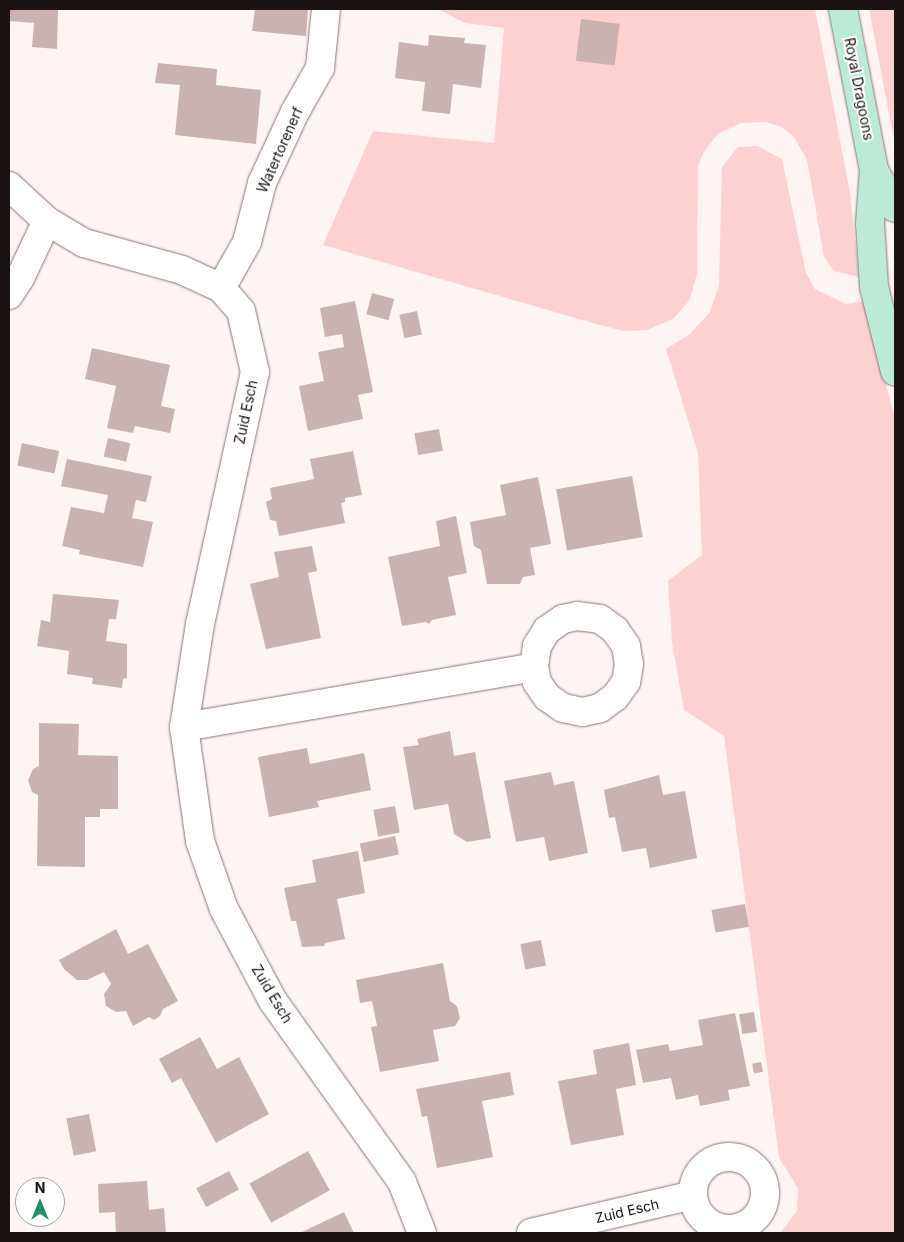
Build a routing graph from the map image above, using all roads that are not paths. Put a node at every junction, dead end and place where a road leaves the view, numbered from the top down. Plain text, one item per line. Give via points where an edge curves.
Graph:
1 (326, 9) edge
2 (843, 9) edge
3 (874, 170) junction
4 (9, 186) edge
5 (895, 208) edge
6 (47, 221) junction
7 (221, 288) junction
8 (9, 295) edge
9 (895, 371) edge
10 (534, 667) dead end
11 (184, 727) junction
12 (693, 1195) dead end
13 (422, 1233) edge
14 (531, 1233) edge

1 - 7 street, Watertorenerf via 320,68 295,112 262,184 247,242
2 - 3 main road, Royal Dragoons
3 - 5 main road, Royal Dragoons
3 - 9 main road, Royal Dragoons via 870,223 874,287
4 - 6 street, Zuid Esch
6 - 7 street, Zuid Esch via 84,243 182,270
6 - 8 street
7 - 11 street, Zuid Esch via 241,311 255,372 200,624
10 - 11 street
11 - 13 street, Zuid Esch via 200,841 224,909 273,1000 402,1182
12 - 14 street, Zuid Esch

